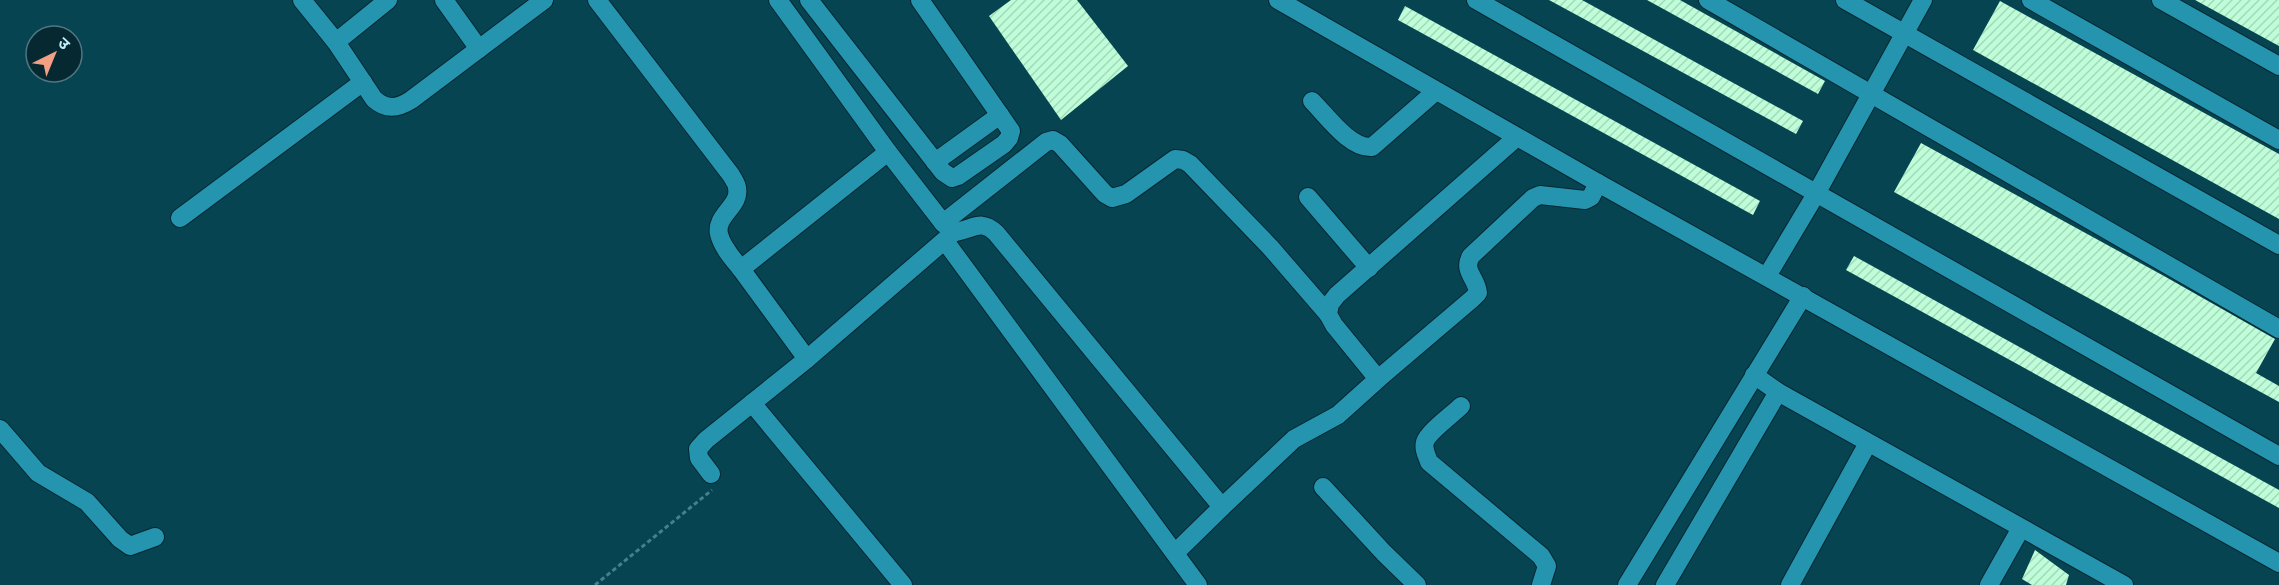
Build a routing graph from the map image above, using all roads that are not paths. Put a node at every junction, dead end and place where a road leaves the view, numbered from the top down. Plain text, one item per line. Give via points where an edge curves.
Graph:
1 (302, 0) edge
2 (388, 0) edge
3 (444, 0) edge
4 (544, 0) edge
5 (597, 0) edge
6 (778, 0) edge
7 (809, 0) edge
8 (921, 0) edge
9 (1278, 0) edge
10 (1476, 0) edge
11 (1708, 0) edge
12 (1845, 0) edge
13 (1923, 0) edge
14 (2031, 0) edge
15 (2161, 0) edge
16 (1906, 34) junction
17 (336, 42) junction
18 (479, 49) junction
19 (2279, 66) edge
20 (363, 82) junction
21 (1436, 91) junction
22 (1872, 93) junction
23 (1312, 101) dead end
24 (1000, 115) junction
25 (1517, 137) junction
26 (2279, 140) edge
27 (888, 152) junction
28 (935, 162) junction
29 (1598, 183) junction
30 (1816, 194) junction
31 (1308, 197) dead end
32 (180, 218) dead end
33 (947, 232) junction
34 (2279, 245) edge
35 (1369, 268) junction
36 (741, 269) junction
37 (1767, 276) junction
38 (1803, 296) junction
39 (1328, 314) junction
40 (2279, 328) edge
41 (807, 359) junction
42 (1754, 375) junction
43 (1378, 379) junction
44 (1778, 392) junction
45 (752, 403) junction
46 (1461, 406) dead end
47 (0, 429) edge
48 (1868, 443) junction
49 (2279, 456) edge
50 (711, 474) road end
51 (1323, 487) dead end
52 (1222, 507) junction
53 (2021, 528) junction
54 (155, 537) dead end
55 (1174, 553) junction
56 (2279, 563) edge
57 (1396, 577) edge
58 (903, 585) edge
59 (1198, 585) edge
60 (1417, 585) edge
61 (1541, 585) edge
62 (1627, 585) edge
63 (1665, 585) edge
64 (1790, 585) edge
65 (1989, 585) edge
66 (2124, 585) edge

1 - 17 street
2 - 17 street
3 - 18 street
4 - 18 street
5 - 36 street via 731,175 738,189 735,201 719,222 719,233
6 - 27 street
7 - 28 street
8 - 24 street
9 - 21 street
10 - 30 street
11 - 22 street
12 - 16 street
13 - 16 street
14 - 26 street
15 - 19 street
16 - 22 street
16 - 34 street
17 - 20 street
18 - 20 street via 400,107 382,106
20 - 32 street
21 - 23 street via 1372,147 1364,148 1354,144
21 - 25 street
22 - 30 street
22 - 40 street
24 - 28 street
24 - 28 street via 1011,131 1004,144 952,178
25 - 29 street
25 - 35 street
27 - 33 street
27 - 36 street
29 - 37 street
29 - 43 street via 1585,201 1540,195 1533,198 1471,256 1467,269 1478,293
30 - 37 street
30 - 49 street
31 - 35 street
33 - 39 street via 1046,142 1060,144 1112,198 1126,194 1175,159 1183,160 1270,247
33 - 41 street
33 - 52 street via 965,231 977,225 988,226 996,233
33 - 55 street
35 - 39 street via 1337,296
36 - 41 street
37 - 38 street
38 - 42 street
38 - 56 street
39 - 43 street
41 - 45 street
42 - 44 street
42 - 62 street
43 - 52 street via 1338,415 1294,439
44 - 48 street
44 - 63 street
45 - 50 street via 698,449 699,458
45 - 58 street
46 - 61 street via 1425,442 1430,462 1540,556 1547,566
47 - 54 street via 38,473 87,502 130,546
48 - 53 street
48 - 64 street
51 - 57 street
52 - 55 street
53 - 65 street
53 - 66 street
55 - 59 street
57 - 60 street

